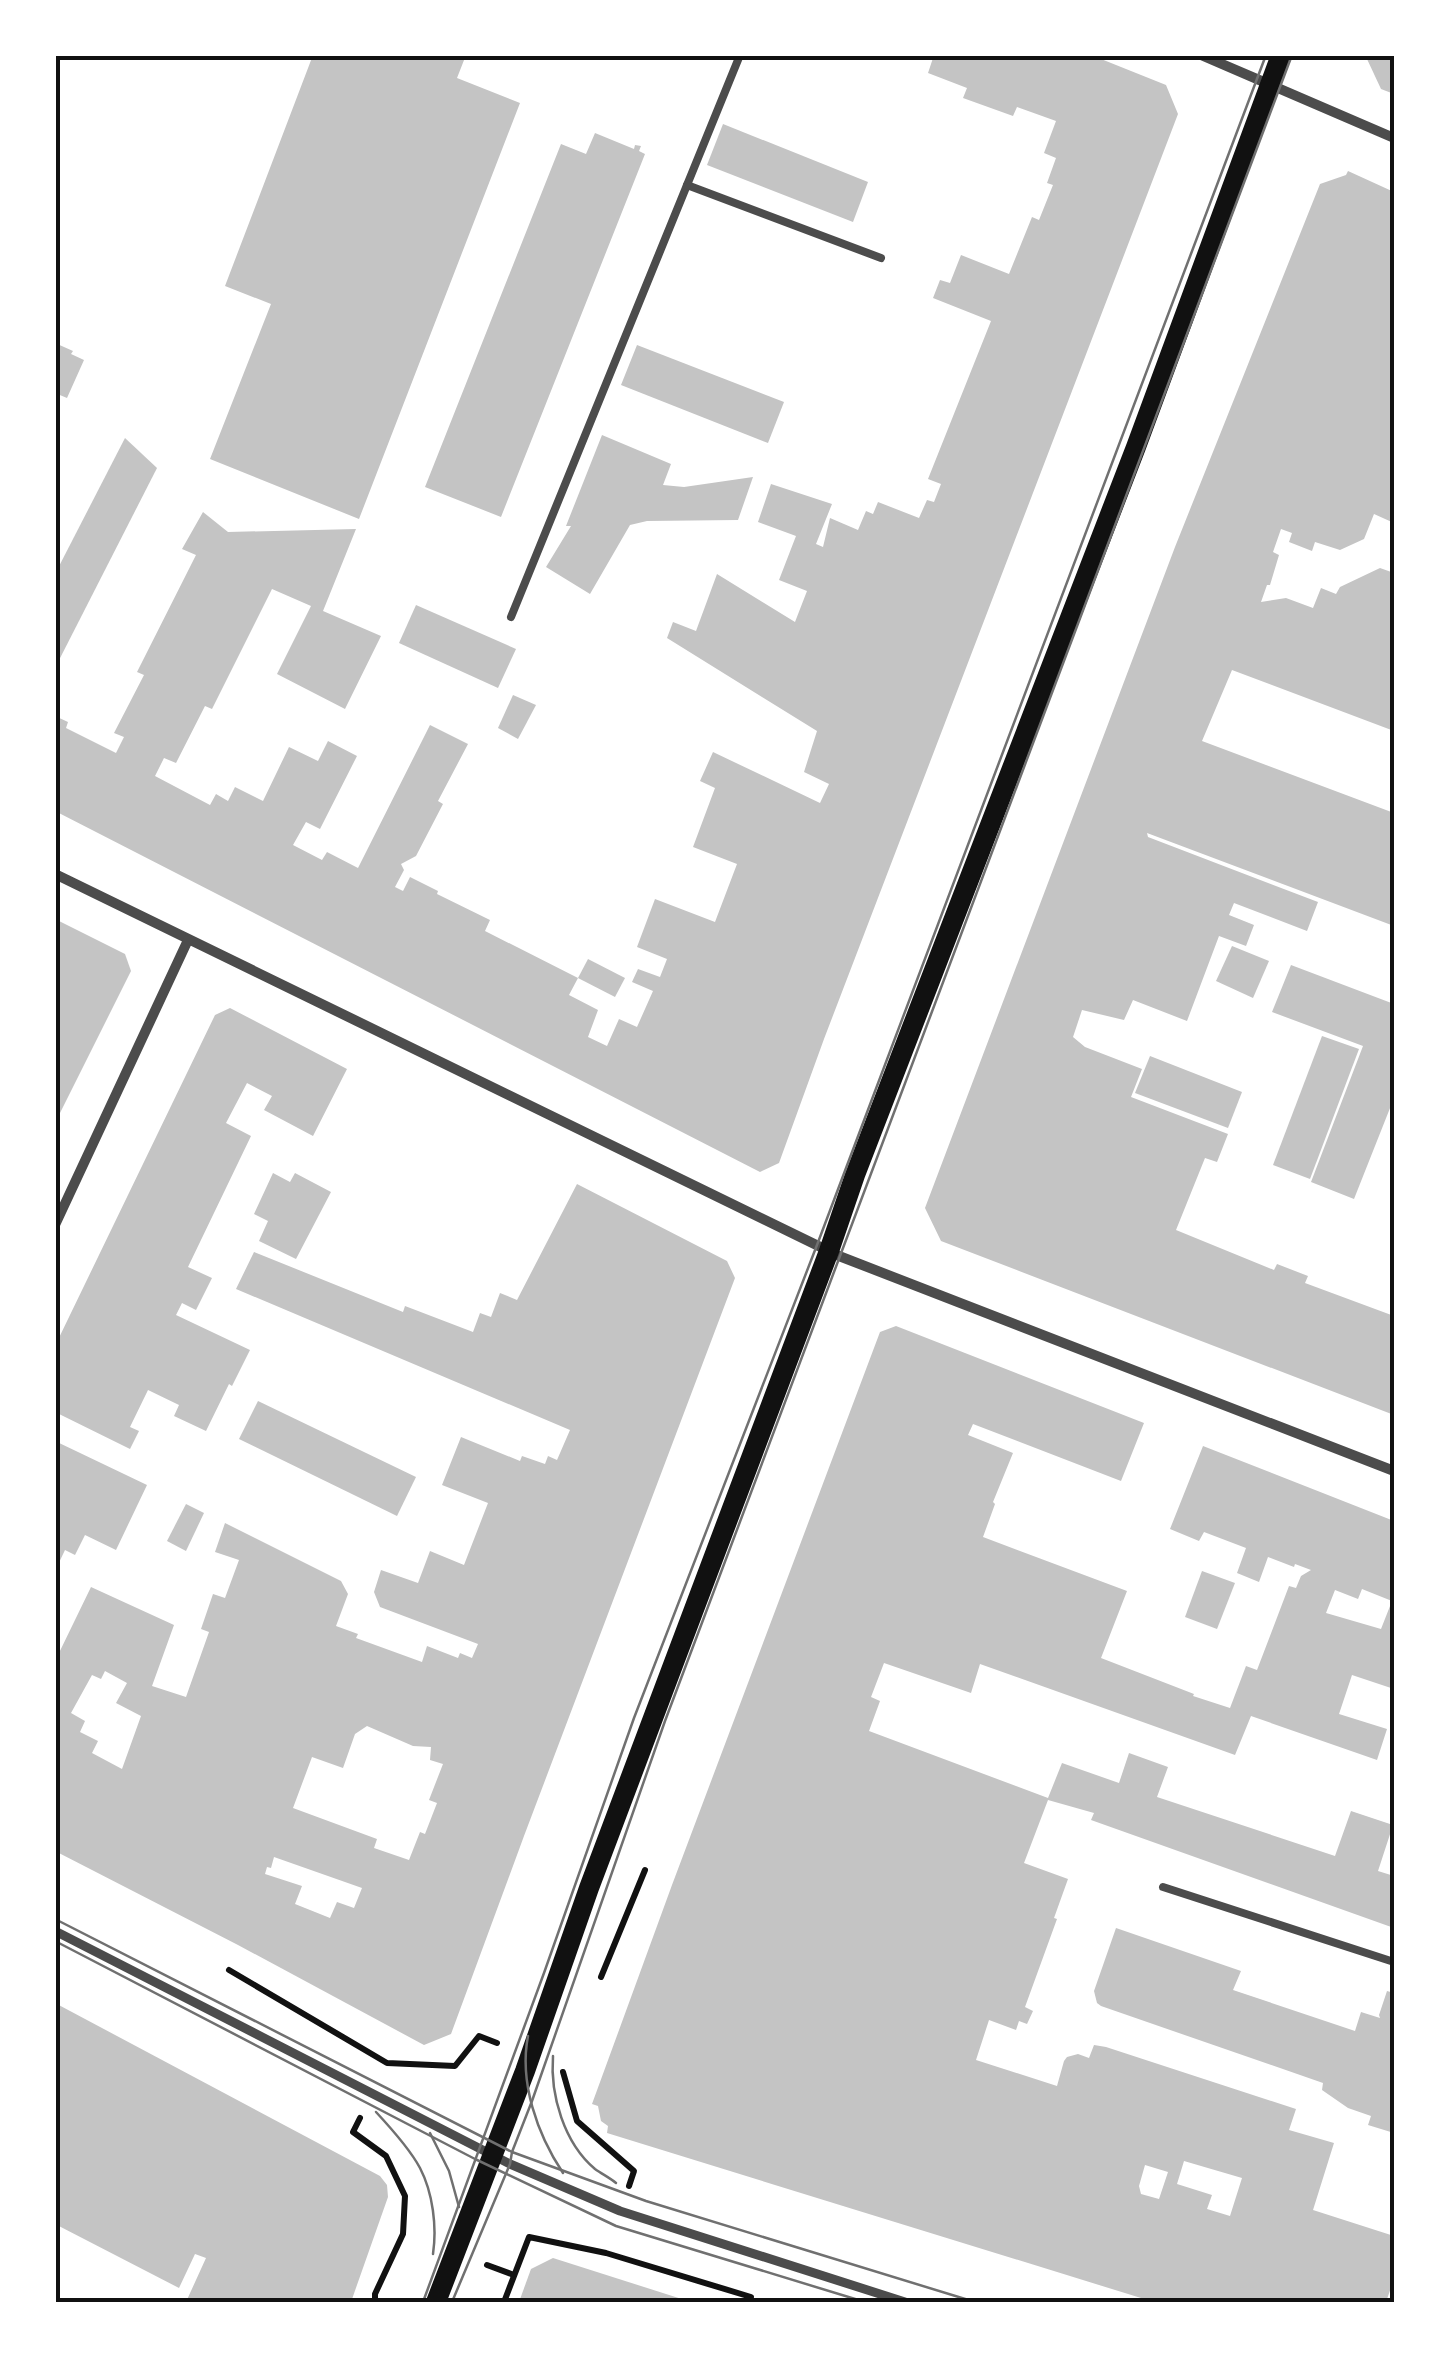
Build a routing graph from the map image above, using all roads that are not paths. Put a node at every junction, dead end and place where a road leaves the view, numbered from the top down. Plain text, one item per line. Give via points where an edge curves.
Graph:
1 (740, 55) edge
2 (1201, 55) edge
3 (1281, 55) edge
4 (1270, 83) junction
5 (1394, 138) edge
6 (687, 184) junction
7 (881, 258) dead end
8 (511, 617) dead end
9 (55, 874) edge
10 (188, 940) junction
11 (55, 1225) edge
12 (828, 1250) junction
13 (1394, 1471) edge
14 (1163, 1887) dead end
15 (55, 1931) edge
16 (1394, 1962) edge
17 (492, 2156) junction
18 (436, 2302) edge
19 (905, 2302) edge

1 - 6 lane
2 - 4 street
3 - 4 main road
4 - 5 street
4 - 12 main road
6 - 7 lane
6 - 8 lane
9 - 10 street
10 - 11 street
10 - 12 street
12 - 13 street
12 - 17 main road
14 - 16 lane
15 - 17 street
17 - 18 main road
17 - 19 street via 620,2211

